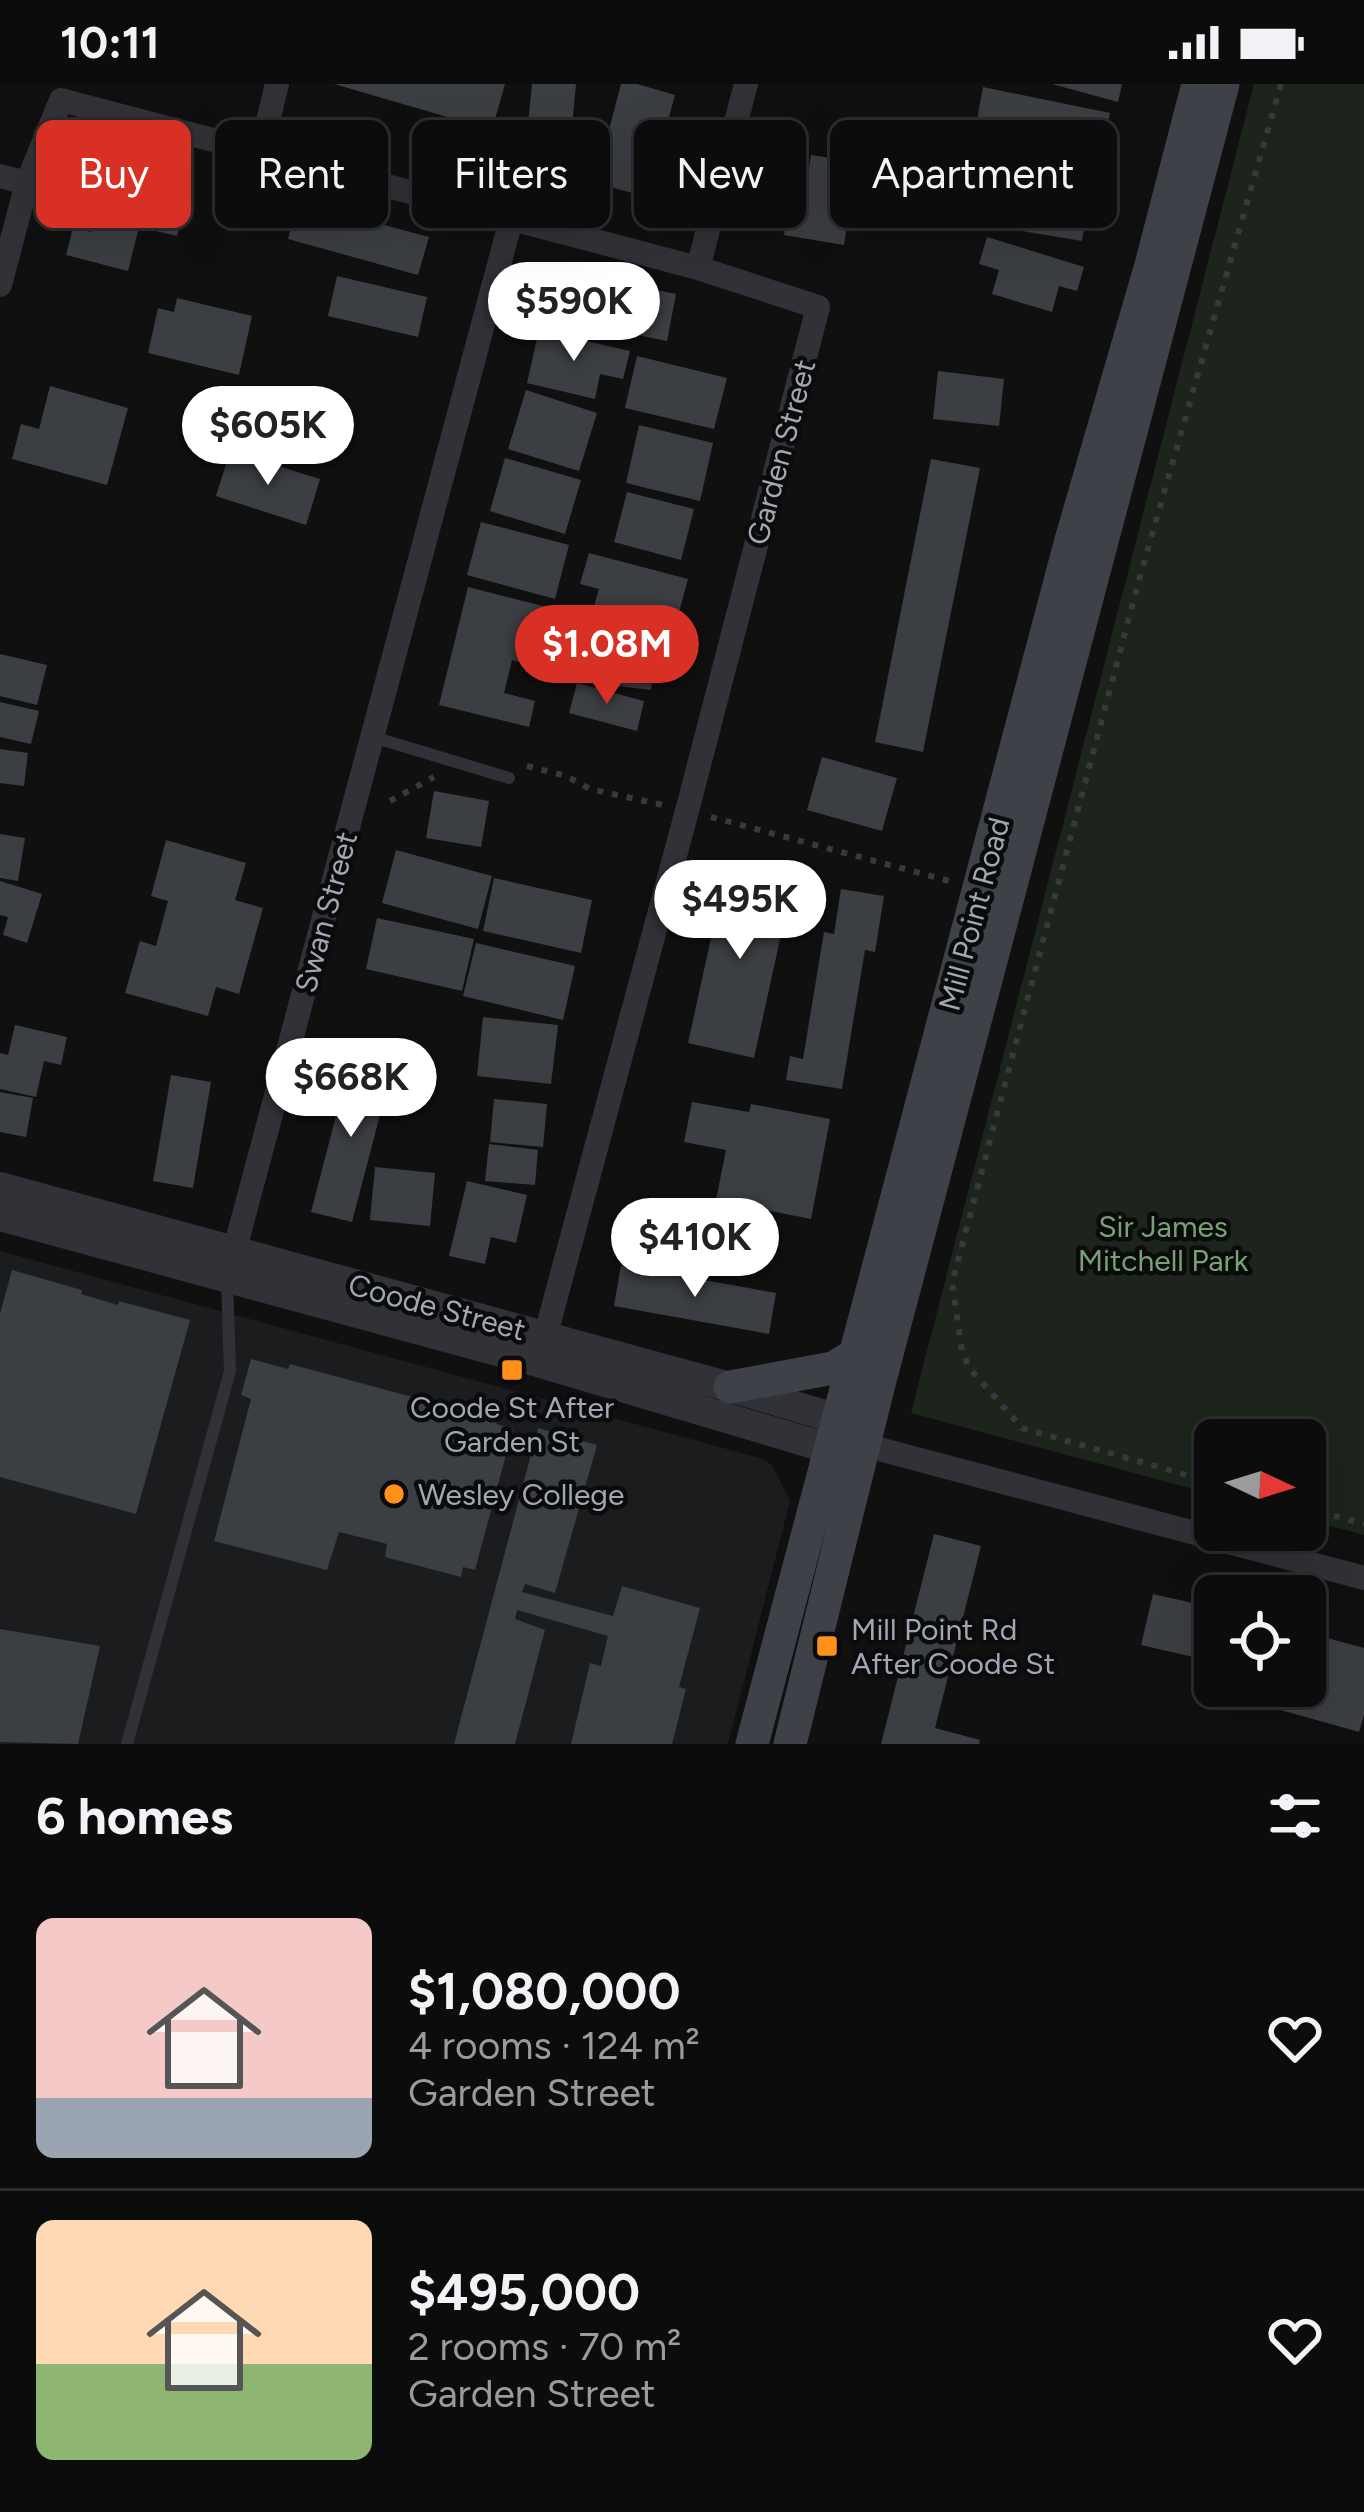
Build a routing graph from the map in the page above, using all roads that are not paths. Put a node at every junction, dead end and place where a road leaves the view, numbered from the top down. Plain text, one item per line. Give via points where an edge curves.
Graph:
1 (277, 84) edge
2 (746, 84) edge
3 (1198, 84) edge
4 (1223, 84) edge
5 (268, 120) edge
6 (215, 138) edge
7 (0, 176) edge
8 (27, 182) junction
9 (509, 228) edge
10 (542, 228) edge
11 (698, 268) junction
12 (0, 285) edge
13 (373, 737) junction
14 (509, 778) road end
15 (0, 1187) edge
16 (0, 1216) edge
17 (230, 1266) junction
18 (541, 1349) junction
19 (856, 1354) junction
20 (730, 1387) junction
21 (844, 1438) junction
22 (1364, 1578) edge
23 (127, 1744) edge
24 (752, 1744) edge
25 (790, 1744) edge

1 - 5 street
2 - 11 street
3 - 19 main road, Mill Point Road
4 - 21 main road, Mill Point Road
6 - 8 street via 61,100
7 - 8 street
8 - 12 street
9 - 13 street, Swan Street
10 - 11 street
11 - 18 street, Garden Street via 818,308
13 - 14 lane
13 - 17 street, Swan Street
15 - 17 street, Coode Street
16 - 17 street, Coode Street
17 - 18 street, Coode Street
17 - 23 lane, Swan Street via 230,1371
18 - 20 street, Coode Street
18 - 21 street, Coode Street
19 - 20 main road via 833,1368
19 - 21 main road, Mill Point Road
20 - 21 street, Coode Street
21 - 22 street, Coode Street
21 - 24 main road, Mill Point Road
21 - 25 main road, Mill Point Road

